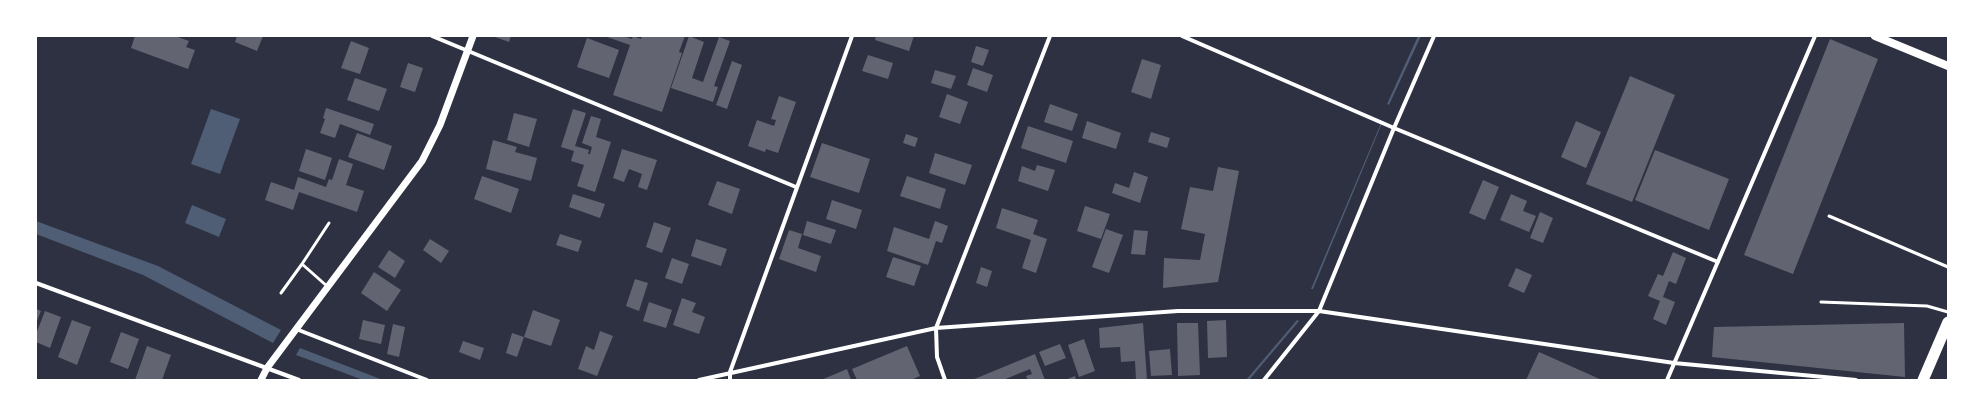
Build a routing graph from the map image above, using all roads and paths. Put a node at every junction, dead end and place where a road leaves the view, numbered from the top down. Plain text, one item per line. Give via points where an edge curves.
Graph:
1 (432, 36) edge
2 (473, 36) edge
3 (852, 36) edge
4 (1050, 36) edge
5 (1182, 36) edge
6 (1434, 36) edge
7 (1815, 36) edge
8 (1874, 36) edge
9 (468, 51) junction
10 (1948, 66) edge
11 (1394, 128) junction
12 (796, 187) junction
13 (1829, 216) dead end
14 (329, 223) dead end
15 (1718, 262) junction
16 (302, 264) junction
17 (1948, 267) edge
18 (36, 283) edge
19 (328, 287) junction
20 (280, 293) dead end
21 (1821, 302) dead end
22 (1319, 311) junction
23 (1948, 312) edge
24 (1948, 322) edge
25 (936, 328) junction
26 (296, 330) junction
27 (1674, 363) junction
28 (266, 368) junction
29 (730, 372) junction
30 (261, 380) edge
31 (300, 380) edge
32 (427, 380) edge
33 (698, 380) edge
34 (730, 380) edge
35 (945, 380) edge
36 (1264, 380) edge
37 (1667, 380) edge
38 (1856, 380) edge
39 (1924, 380) edge

1 - 9 street
2 - 9 street
3 - 12 street
4 - 25 street
5 - 11 street
6 - 11 street
7 - 15 street
8 - 10 main road
9 - 12 street
9 - 19 street via 440,125 422,161
11 - 15 street
11 - 22 street
12 - 29 street
13 - 17 lane
14 - 16 lane
15 - 27 street
16 - 19 lane
16 - 20 lane
18 - 28 street
19 - 26 street
21 - 23 lane via 1927,306
22 - 25 street via 1178,311
22 - 27 street
22 - 36 street
24 - 39 highway
25 - 29 street
25 - 35 street via 937,357
26 - 28 street
26 - 32 street
27 - 37 street
27 - 38 street
28 - 30 street
28 - 31 street
29 - 33 street
29 - 34 street

